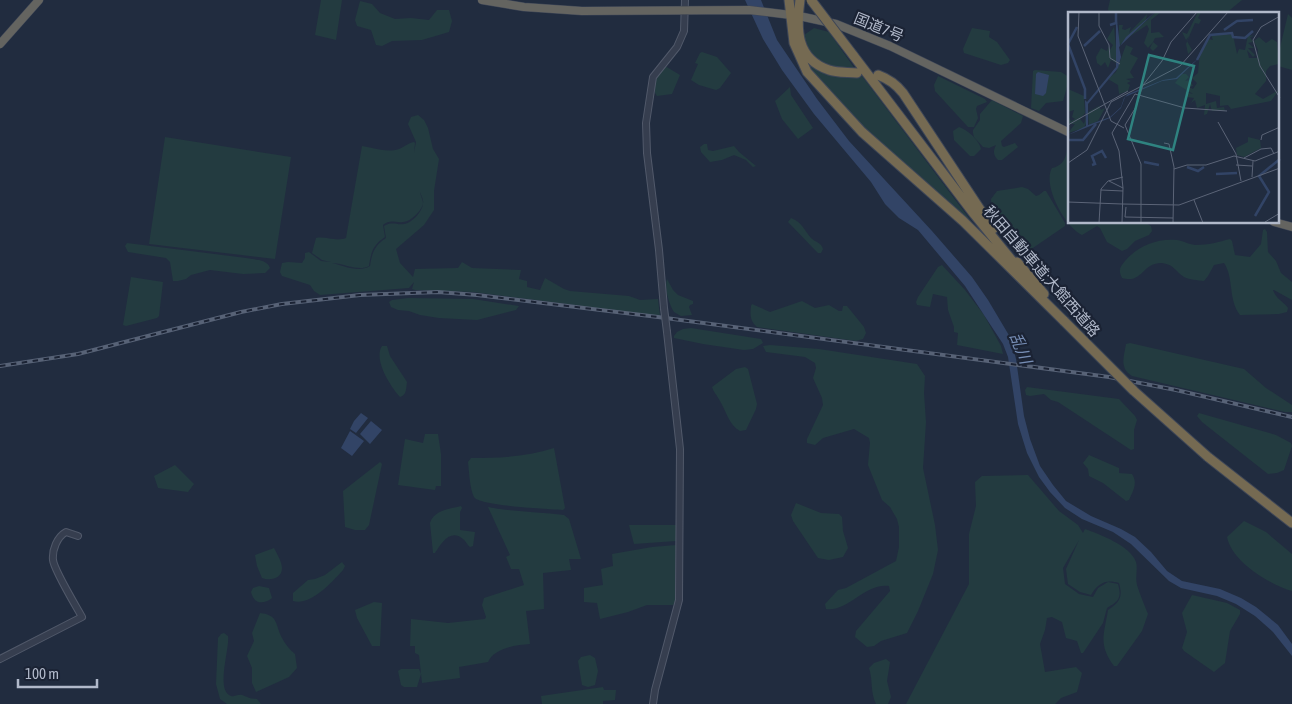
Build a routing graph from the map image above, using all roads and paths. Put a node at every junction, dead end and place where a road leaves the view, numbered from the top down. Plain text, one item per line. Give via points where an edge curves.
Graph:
1 (39, 0) edge
2 (482, 0) edge
3 (685, 0) edge
4 (789, 0) edge
5 (800, 0) edge
6 (811, 0) edge
7 (685, 10) junction
8 (795, 16) junction
9 (0, 44) edge
10 (857, 73) dead end
11 (878, 75) dead end
12 (1068, 133) edge
13 (1064, 321) junction
14 (1292, 523) edge
15 (78, 536) dead end
16 (0, 659) edge
17 (653, 704) edge

1 - 9 highway
2 - 7 highway, 国道7号 via 582,11
3 - 7 street
4 - 8 highway
5 - 8 highway
6 - 13 highway, 秋田自動車道;大館西道路, bridge via 974,214
7 - 8 highway, 国道7号 via 749,10
7 - 17 street, bridge via 681,40 653,77 646,123 680,449 679,600
8 - 10 highway via 801,44 812,61 831,71
8 - 12 highway, 国道7号 via 836,24 890,46
8 - 13 highway via 794,43 814,79 862,132 963,221
11 - 13 highway via 896,84 904,93 992,228
13 - 14 highway, 秋田自動車道;大館西道路, bridge via 1134,391 1208,457
15 - 16 street via 66,532 61,535 54,548 53,561 82,617

